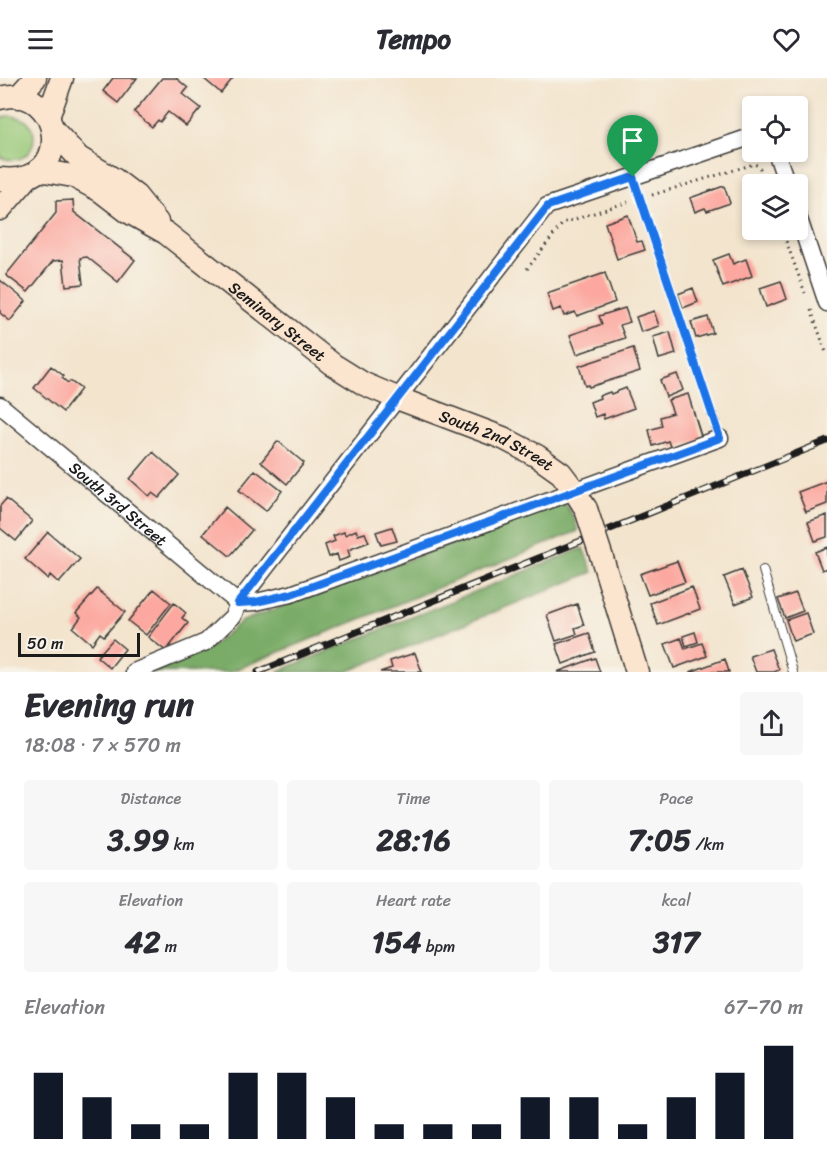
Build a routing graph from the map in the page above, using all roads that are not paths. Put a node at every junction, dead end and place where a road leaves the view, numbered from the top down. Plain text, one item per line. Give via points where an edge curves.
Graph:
1 (35, 78) edge
2 (62, 78) edge
3 (6, 96) edge
4 (50, 123) junction
5 (742, 140) edge
6 (33, 174) junction
7 (633, 177) junction
8 (0, 179) edge
9 (0, 209) edge
10 (165, 233) junction
11 (806, 240) edge
12 (827, 303) edge
13 (396, 398) junction
14 (0, 405) edge
15 (720, 438) joint
16 (580, 500) junction
17 (763, 570) dead end
18 (238, 603) junction
19 (134, 672) edge
20 (637, 672) edge
21 (793, 672) edge

1 - 3 street
2 - 4 street
3 - 4 street, Seminary Street via 30,100
4 - 6 street via 54,141 51,152 47,162
4 - 10 street, Seminary Street via 79,158 136,196
5 - 7 street
6 - 8 street, Seminary Street via 13,181
6 - 9 street
6 - 10 street, Seminary Street via 73,176
7 - 13 street via 548,206
7 - 15 lane
10 - 13 street, Seminary Street via 332,364
11 - 12 street
13 - 16 street, South 2nd Street via 503,438 537,456 561,473
13 - 18 street
14 - 18 street, South 3rd Street
15 - 16 street
16 - 18 street via 291,594
16 - 20 street, South 2nd Street, bridge
17 - 21 lane
18 - 19 street via 233,616 206,642

